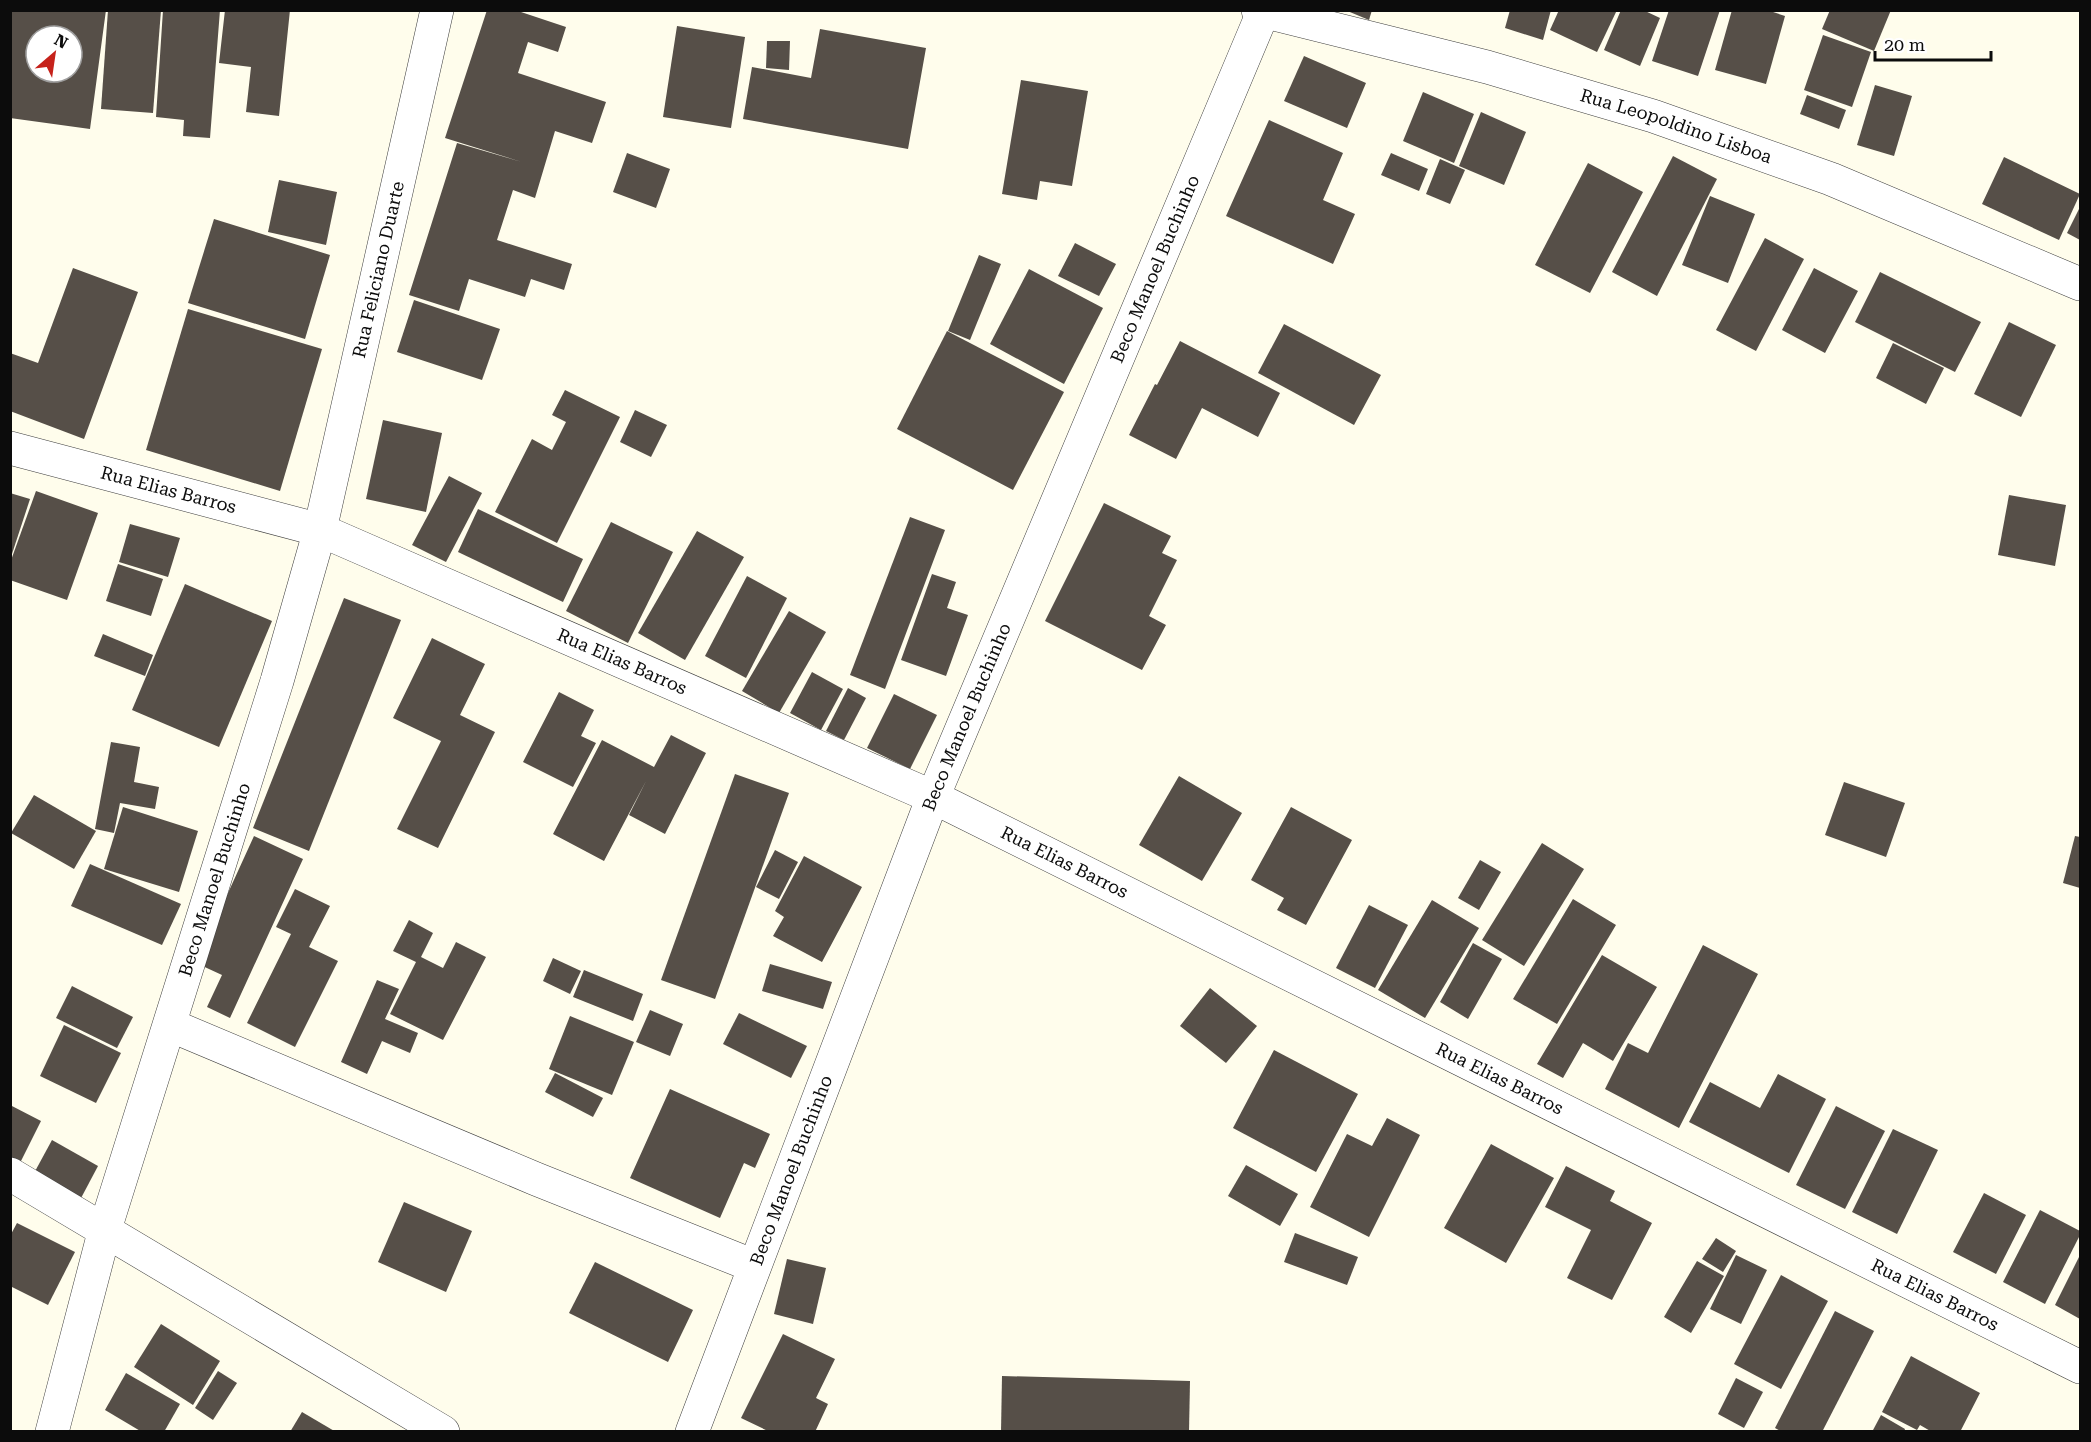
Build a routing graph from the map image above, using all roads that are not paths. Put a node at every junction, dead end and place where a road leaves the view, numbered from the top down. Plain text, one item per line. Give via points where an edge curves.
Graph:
1 (437, 10) edge
2 (1258, 10) edge
3 (1264, 11) edge
4 (2080, 284) edge
5 (10, 448) edge
6 (320, 530) junction
7 (933, 797) junction
8 (170, 1025) junction
9 (10, 1174) edge
10 (105, 1229) junction
11 (754, 1266) junction
12 (2080, 1367) edge
13 (52, 1431) edge
14 (443, 1431) edge
15 (692, 1431) edge

1 - 6 street, Rua Feliciano Duarte
2 - 3 street, Rua Leopoldino Lisboa
3 - 4 street, Rua Leopoldino Lisboa via 1486,67 1653,116 1831,179
3 - 7 street, Beco Manoel Buchinho
5 - 6 street, Rua Elias Barros
6 - 7 street, Rua Elias Barros
6 - 8 street, Beco Manoel Buchinho
7 - 11 street, Beco Manoel Buchinho
7 - 12 street, Rua Elias Barros
8 - 10 street, Beco Manoel Buchinho
8 - 11 street
9 - 10 street
10 - 13 street
10 - 14 street
11 - 15 street, Beco Manoel Buchinho

